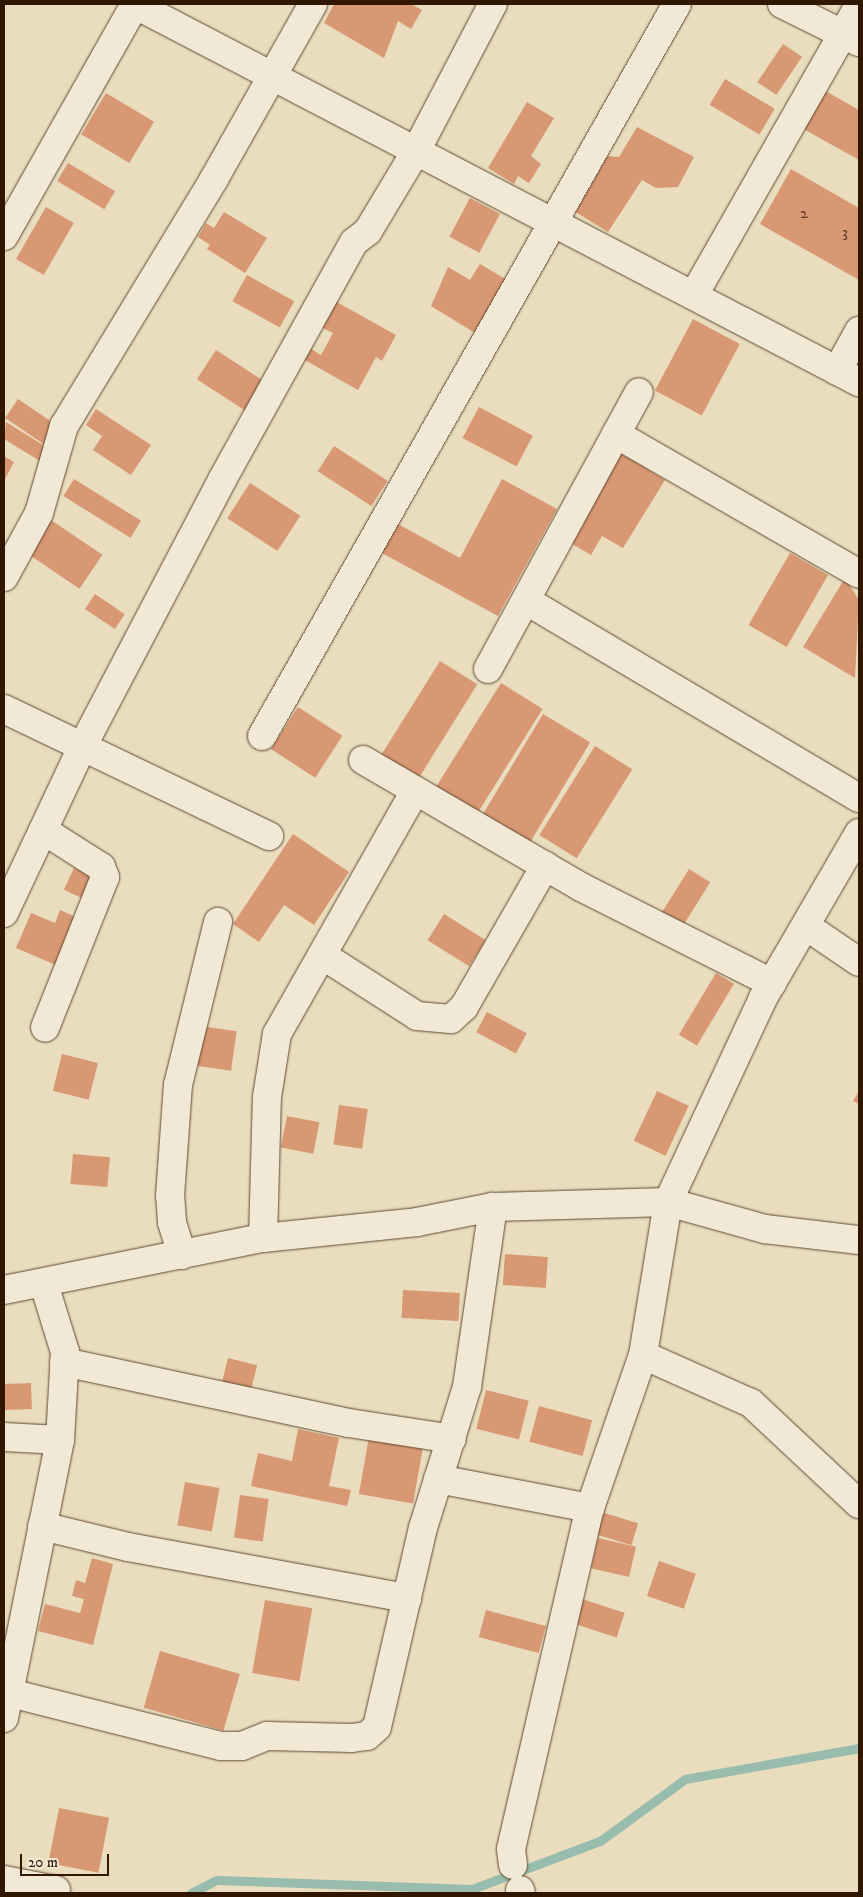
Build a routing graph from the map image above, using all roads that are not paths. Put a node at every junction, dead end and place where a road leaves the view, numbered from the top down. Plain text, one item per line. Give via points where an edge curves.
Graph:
1 (134, 4) edge
2 (313, 4) edge
3 (493, 4) edge
4 (677, 4) edge
5 (782, 4) edge
6 (859, 5) edge
7 (851, 39) edge
8 (272, 79) junction
9 (416, 152) junction
10 (555, 224) junction
11 (4, 236) edge
12 (695, 293) junction
13 (859, 331) edge
14 (848, 377) edge
15 (639, 392) dead end
16 (616, 434) junction
17 (859, 574) edge
18 (4, 576) edge
19 (526, 601) junction
20 (488, 670) dead end
21 (4, 710) edge
22 (262, 736) dead end
23 (82, 747) junction
24 (363, 760) dead end
25 (415, 791) junction
26 (859, 798) edge
27 (43, 830) junction
28 (859, 835) edge
29 (269, 836) dead end
30 (545, 866) junction
31 (10, 885) edge
32 (4, 913) edge
33 (218, 922) dead end
34 (806, 926) junction
35 (322, 956) junction
36 (859, 962) edge
37 (772, 983) junction
38 (45, 1028) dead end
39 (668, 1202) junction
40 (493, 1207) junction
41 (264, 1238) junction
42 (859, 1240) edge
43 (182, 1255) junction
44 (44, 1284) junction
45 (4, 1290) edge
46 (643, 1355) junction
47 (64, 1362) junction
48 (4, 1437) edge
49 (452, 1439) junction
50 (60, 1440) junction
51 (438, 1479) junction
52 (859, 1504) edge
53 (590, 1508) junction
54 (42, 1526) junction
55 (407, 1598) junction
56 (7, 1705) edge
57 (4, 1880) edge
58 (518, 1883) edge
59 (56, 1890) dead end

1 - 8 street
1 - 11 street
2 - 8 street
3 - 9 street
4 - 10 street
5 - 7 street
6 - 7 street
7 - 12 street
8 - 9 street
8 - 18 street via 64,426 39,513
9 - 10 street
9 - 23 street via 368,231 354,242 222,480
10 - 12 street
10 - 22 street
12 - 14 street
13 - 14 street
15 - 16 street
16 - 17 street
16 - 19 street
19 - 20 street
19 - 26 street
21 - 23 street
23 - 27 street
23 - 29 street
24 - 25 street
25 - 30 street
25 - 35 street
27 - 31 street
27 - 38 street via 101,867 105,877
28 - 34 street
30 - 35 street via 464,1007 451,1019 417,1016
30 - 37 street
31 - 32 street
33 - 43 street via 178,1085 170,1196 172,1222
34 - 36 street
34 - 37 street
35 - 41 street via 287,1014 271,1056
37 - 39 street
39 - 40 street
39 - 42 street via 765,1229
39 - 46 street
40 - 41 street via 417,1222
40 - 49 street via 467,1387
41 - 43 street
43 - 44 street
44 - 45 street
44 - 47 street
46 - 52 street via 751,1403
46 - 53 street
47 - 49 street via 349,1423
47 - 50 street
48 - 50 street
49 - 51 street
50 - 54 street
51 - 53 street
51 - 55 street
53 - 58 street via 511,1849
54 - 55 street via 128,1547
54 - 56 street
55 - 56 street via 377,1727 368,1736 267,1736 242,1746 221,1746
57 - 59 street

